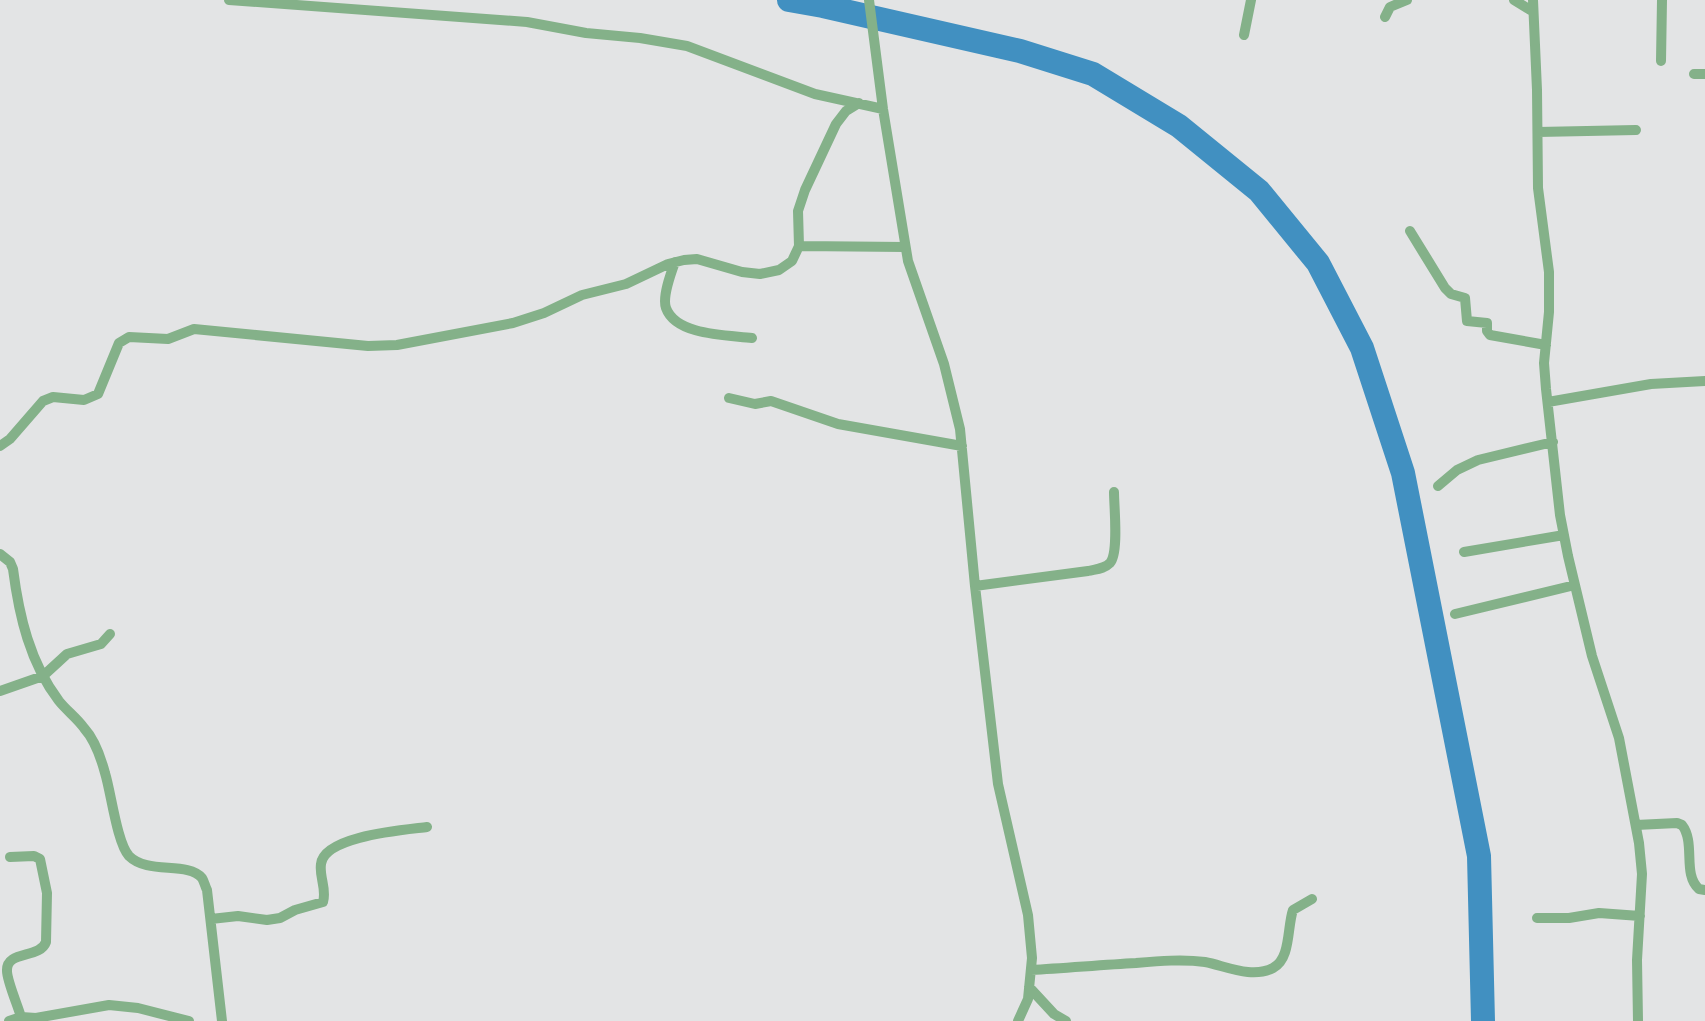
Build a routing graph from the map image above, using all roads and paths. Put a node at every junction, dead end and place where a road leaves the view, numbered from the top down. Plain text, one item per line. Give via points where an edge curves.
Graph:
1 (229, 0) edge
2 (869, 0) edge
3 (1251, 0) edge
4 (1407, 0) edge
5 (1514, 0) edge
6 (1662, 0) edge
7 (1532, 6) edge
8 (1385, 17) dead end
9 (1244, 35) dead end
10 (1661, 61) dead end
11 (859, 103) junction
12 (883, 109) junction
13 (1636, 130) dead end
14 (1538, 132) junction
15 (1410, 231) dead end
16 (799, 246) junction
17 (905, 247) junction
18 (675, 262) junction
19 (752, 338) dead end
20 (1546, 345) junction
21 (1705, 381) edge
22 (729, 398) dead end
23 (1548, 402) junction
24 (1552, 442) junction
25 (0, 446) edge
26 (962, 446) junction
27 (1438, 486) dead end
28 (1114, 492) dead end
29 (1564, 535) junction
30 (1464, 552) dead end
31 (0, 554) edge
32 (1575, 585) junction
33 (975, 586) junction
34 (1455, 614) dead end
35 (110, 634) dead end
36 (43, 676) junction
37 (0, 691) edge
38 (1636, 825) junction
39 (427, 827) dead end
40 (10, 857) dead end
41 (1705, 890) edge
42 (1312, 900) dead end
43 (1640, 916) junction
44 (1537, 918) dead end
45 (211, 919) junction
46 (1031, 970) junction
47 (1029, 987) junction
48 (21, 1017) junction
49 (37, 1019) edge
50 (9, 1021) edge
51 (189, 1021) edge
52 (222, 1021) edge
53 (1018, 1021) edge
54 (1066, 1021) edge
55 (1638, 1021) edge

1 - 11 street via 527,22 666,41 815,94
2 - 12 street
3 - 9 street
4 - 8 street via 1390,7
5 - 7 street
6 - 10 street
7 - 14 street
11 - 12 street
11 - 16 street via 836,123 806,190 798,215
12 - 17 street
13 - 14 street
14 - 20 street via 1538,188 1550,287
15 - 20 street via 1445,288 1465,298 1467,321 1487,323 1490,335
16 - 17 street
16 - 18 street via 788,265 766,273 742,272 697,259
17 - 26 street via 953,396
18 - 19 street via 668,283 669,314 699,332
18 - 25 street via 626,284 582,296 513,324 416,343 368,346 194,329 168,339 129,337 119,343 94,397 53,397 43,401
20 - 23 street
21 - 23 street via 1651,384
22 - 26 street via 754,404 771,401 838,424
23 - 24 street
24 - 27 street via 1478,460 1457,470
24 - 29 street
26 - 33 street
28 - 33 street via 1114,551 1108,564 1088,571
29 - 30 street
29 - 32 street
31 - 36 street via 12,565 21,619
32 - 34 street
32 - 38 street via 1592,656 1619,738
33 - 46 street via 998,784 1028,915
35 - 36 street via 101,645 67,654
36 - 37 street
36 - 45 street via 93,740 128,855 158,868 193,871 202,878 207,890
38 - 41 street via 1683,825 1694,882
38 - 43 street via 1642,874
39 - 45 street via 376,834 332,848 320,865 325,895 317,905 267,920 238,916
40 - 48 street via 40,859 47,893 44,948 14,958 6,971
42 - 46 street via 1293,910 1284,954 1272,969 1243,971 1175,960
43 - 44 street
43 - 55 street
45 - 52 street
46 - 47 street
47 - 53 street
47 - 54 street
48 - 49 street
48 - 50 street
49 - 51 street via 116,1006

